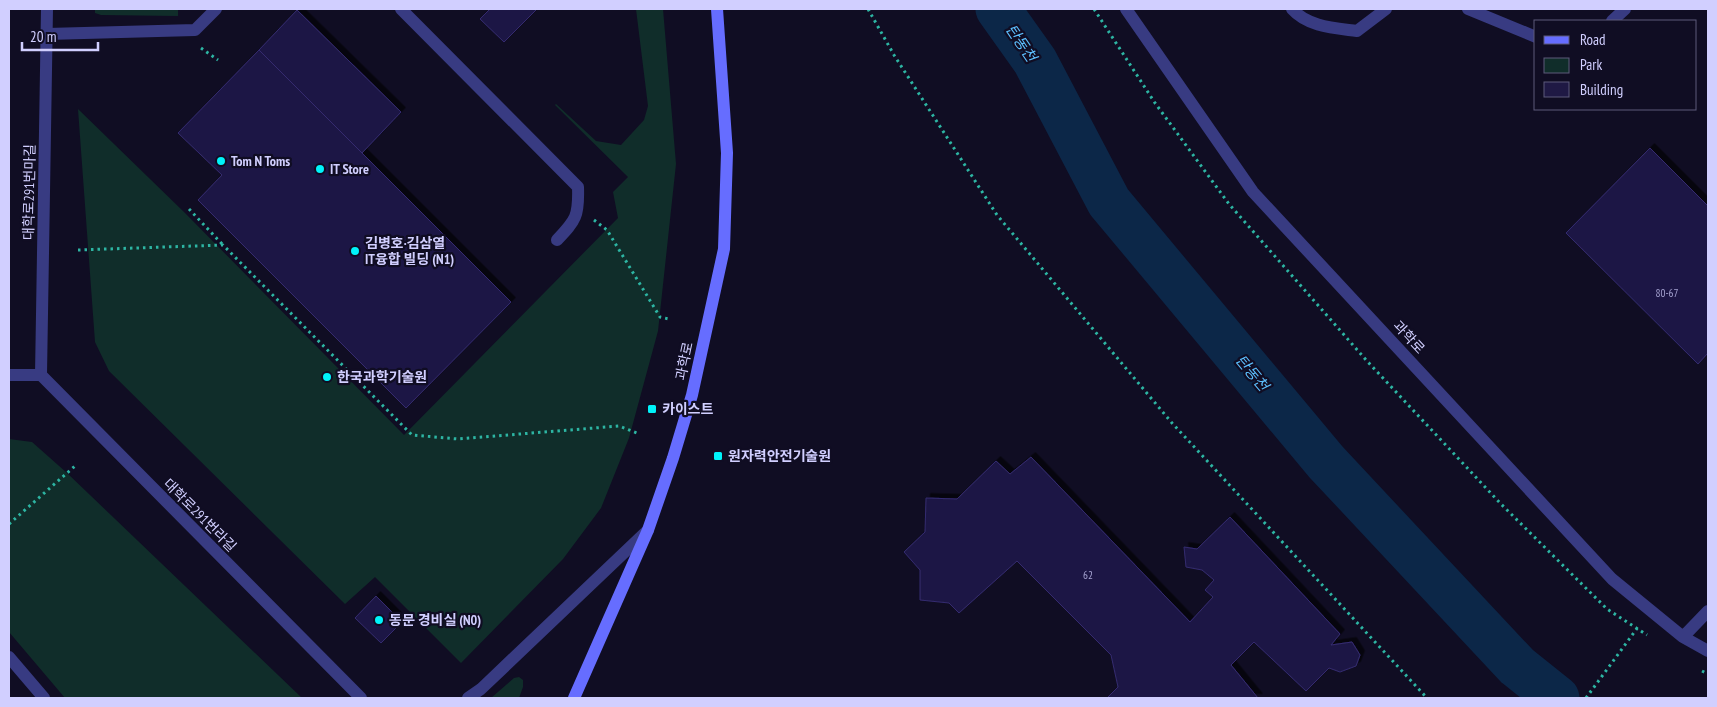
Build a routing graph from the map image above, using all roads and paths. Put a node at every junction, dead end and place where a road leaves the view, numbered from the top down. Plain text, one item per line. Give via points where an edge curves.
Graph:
1 (47, 9) edge
2 (216, 9) edge
3 (401, 9) edge
4 (717, 9) edge
5 (868, 9) edge
6 (1094, 9) edge
7 (1126, 9) edge
8 (1292, 9) edge
9 (1386, 9) edge
10 (1468, 9) edge
11 (1625, 9) edge
12 (1613, 20) edge
13 (47, 34) junction
14 (1534, 36) edge
15 (201, 47) dead end
16 (218, 60) dead end
17 (189, 209) dead end
18 (579, 210) junction
19 (557, 240) dead end
20 (223, 245) junction
21 (78, 250) dead end
22 (669, 319) dead end
23 (9, 375) edge
24 (41, 375) junction
25 (637, 433) dead end
26 (75, 466) dead end
27 (9, 524) edge
28 (648, 530) junction
29 (1650, 610) junction
30 (1708, 611) edge
31 (1637, 628) junction
32 (1683, 637) junction
33 (1653, 639) dead end
34 (1708, 651) edge
35 (9, 656) edge
36 (1700, 669) dead end
37 (1708, 674) edge
38 (44, 698) edge
39 (360, 698) edge
40 (468, 698) edge
41 (574, 698) edge
42 (1427, 698) edge
43 (1586, 698) edge

1 - 13 street, 대학로291번마길
2 - 13 street via 195,30
3 - 18 street via 578,187
4 - 28 main road, 과학로 via 727,153 724,249 692,396
5 - 42 path via 997,215 1172,423
6 - 31 path via 1155,103 1229,204 1367,361 1502,504 1607,610
7 - 29 street, 과학로 via 1253,192 1612,579
8 - 9 street via 1320,26 1357,31
10 - 14 street
11 - 12 street
13 - 24 street, 대학로291번마길
15 - 16 path
17 - 20 path
18 - 19 street
18 - 22 path via 607,230 660,317
20 - 21 path
20 - 25 path via 412,436 458,439 619,426
23 - 24 street
24 - 39 street, 대학로291번라길
26 - 27 path
28 - 40 street
28 - 41 main road, 과학로
29 - 31 path
29 - 32 street, 과학로
30 - 32 street
31 - 33 path
31 - 43 path
32 - 34 street, 과학로
35 - 38 street
36 - 37 path

